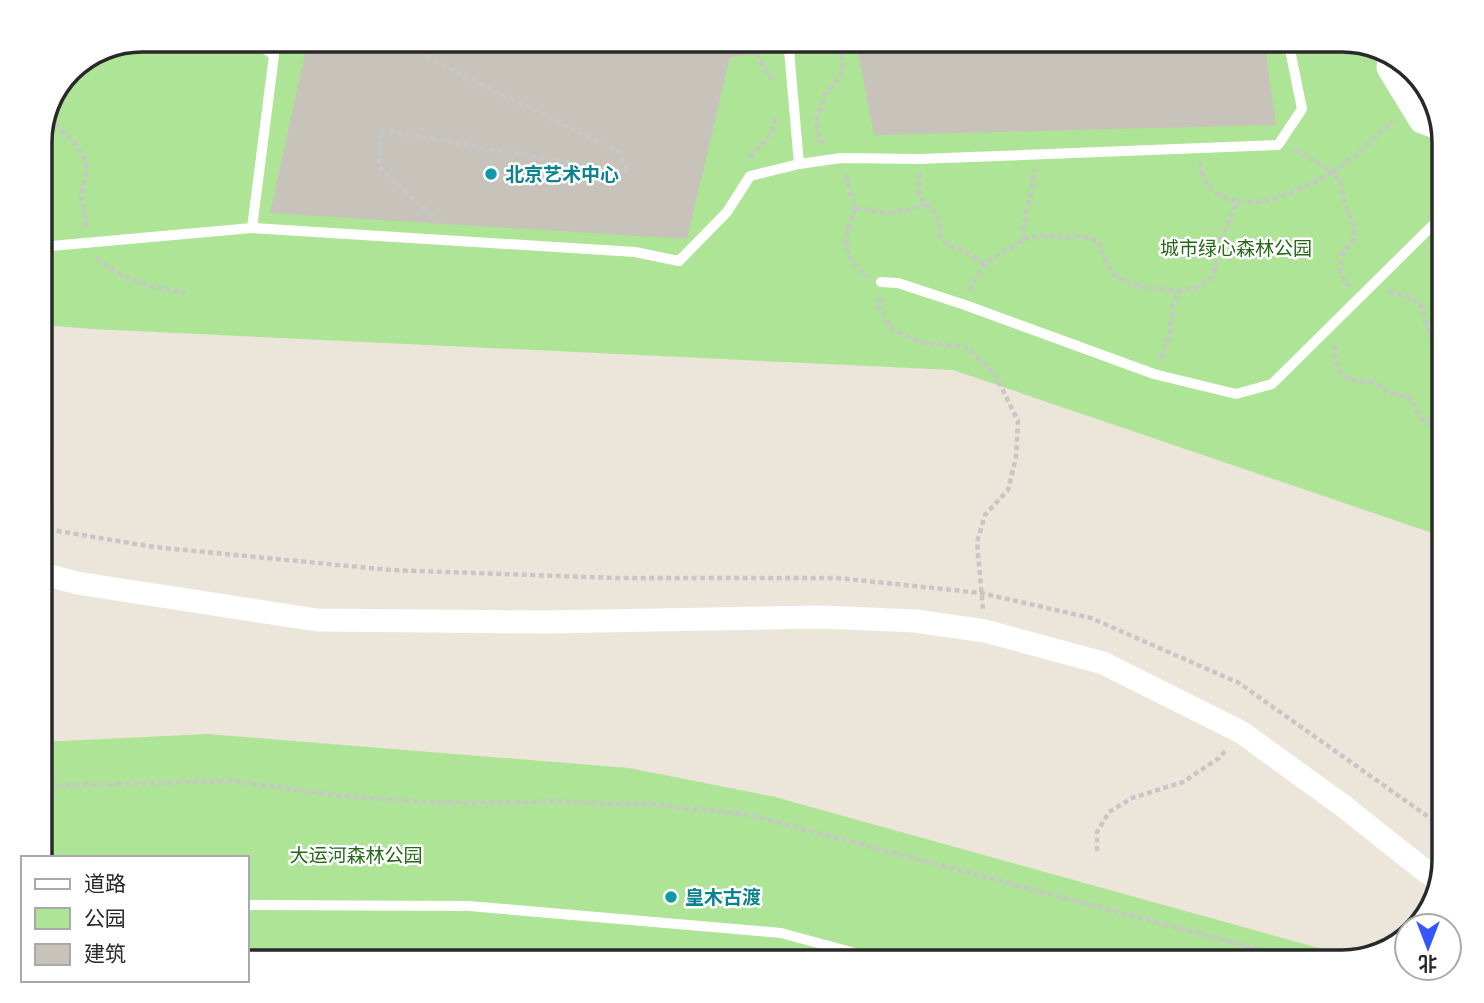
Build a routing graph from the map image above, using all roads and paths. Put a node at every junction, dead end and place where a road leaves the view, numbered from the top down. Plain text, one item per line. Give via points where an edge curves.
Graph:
1 (271, 53) edge
2 (789, 53) edge
3 (842, 53) edge
4 (1290, 53) edge
5 (756, 54) dead end
6 (426, 57) dead end
7 (1388, 66) edge
8 (774, 91) dead end
9 (1411, 106) junction
10 (777, 110) dead end
11 (55, 125) edge
12 (1430, 125) edge
13 (1278, 145) junction
14 (1199, 148) junction
15 (1034, 155) junction
16 (841, 158) junction
17 (919, 159) junction
18 (743, 164) dead end
19 (799, 164) junction
20 (1333, 172) junction
21 (1237, 201) junction
22 (924, 204) junction
23 (855, 208) junction
24 (1432, 226) edge
25 (253, 228) junction
26 (1024, 239) junction
27 (462, 242) junction
28 (89, 243) junction
29 (53, 246) edge
30 (985, 264) junction
31 (881, 282) junction
32 (1376, 282) junction
33 (1180, 291) junction
34 (185, 293) dead end
35 (1360, 297) junction
36 (965, 305) junction
37 (1321, 336) junction
38 (1432, 339) edge
39 (1154, 374) junction
40 (1432, 425) edge
41 (53, 577) edge
42 (985, 631) junction
43 (1241, 732) junction
44 (53, 786) edge
45 (1097, 851) dead end
46 (1430, 874) edge
47 (248, 905) edge
48 (844, 950) edge
49 (1262, 950) edge

1 - 25 lane
2 - 19 lane
3 - 16 path via 842,73 825,95 816,121 820,141
4 - 13 lane via 1302,109
5 - 8 path
6 - 27 path via 619,152 628,173 380,130 379,167
7 - 9 street
9 - 12 street via 1421,122
9 - 20 path
10 - 18 path via 771,135
11 - 28 path via 86,161 81,195
13 - 14 lane
13 - 20 path
14 - 15 lane
14 - 21 path via 1206,183
15 - 17 lane
15 - 26 path
16 - 17 lane
16 - 19 lane
16 - 23 path
17 - 22 path via 919,195
19 - 27 lane via 750,176 727,212 679,261 635,251
20 - 21 path via 1273,199
20 - 35 path via 1354,225 1354,239 1341,255 1341,271
21 - 33 path via 1217,246 1211,279
22 - 23 path via 904,211
22 - 30 path via 933,210 941,239
23 - 31 path via 845,238 851,260 864,275
24 - 32 lane
25 - 27 lane
25 - 28 lane
26 - 30 path
26 - 33 path via 1042,235 1097,240 1113,273 1146,288
28 - 29 lane
28 - 34 path via 91,252 109,269 130,280
30 - 36 path
31 - 36 lane via 898,283
31 - 42 path via 879,307 892,330 923,343 966,347 995,374 1018,421 1008,490 985,515 977,542
32 - 35 lane
32 - 38 path via 1385,291 1413,298 1423,308
33 - 39 path
35 - 37 lane
36 - 39 lane
37 - 39 lane via 1272,384 1236,394
37 - 40 path via 1335,347 1335,362 1344,377 1407,395 1421,418
41 - 42 street via 317,620 822,617 916,621
42 - 43 street via 1103,663
43 - 45 path via 1219,758 1183,782 1132,798 1108,812 1097,832
43 - 46 street
44 - 49 path via 235,781 409,801 651,804 750,815
47 - 48 lane via 469,906 781,933

